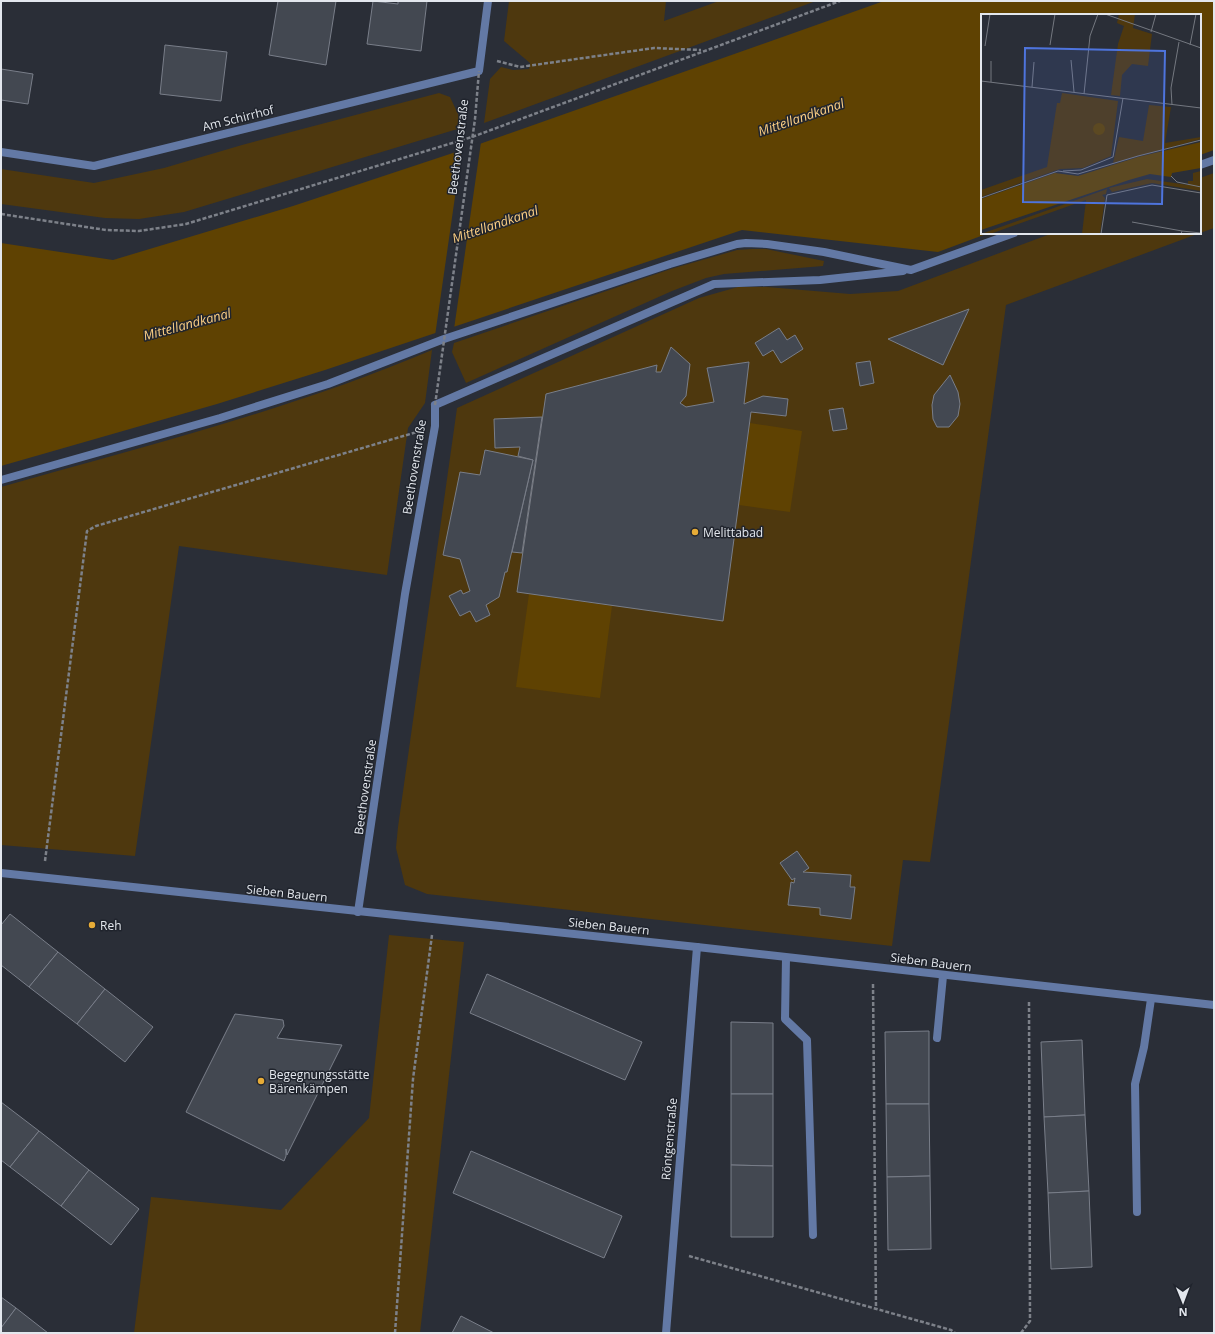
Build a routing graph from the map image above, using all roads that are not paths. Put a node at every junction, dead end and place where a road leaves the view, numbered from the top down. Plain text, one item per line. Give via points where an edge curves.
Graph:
1 (488, 1) edge
2 (1, 152) edge
3 (1214, 160) edge
4 (1201, 165) edge
5 (1011, 234) edge
6 (911, 270) junction
7 (1, 480) edge
8 (1, 873) edge
9 (358, 912) junction
10 (697, 947) junction
11 (786, 958) junction
12 (942, 976) junction
13 (1151, 998) junction
14 (1214, 1005) edge
15 (937, 1038) dead end
16 (1138, 1212) dead end
17 (813, 1235) dead end
18 (666, 1333) edge

1 - 2 street, Am Schirrhof via 479,71 94,166
3 - 4 street
5 - 6 street
6 - 7 street via 824,252 767,244 737,244 444,339 328,384 220,418
6 - 9 street, Beethovenstraße via 820,280 714,284 435,405 435,426 405,594
8 - 9 street, Sieben Bauern
9 - 10 street, Sieben Bauern
10 - 11 street, Sieben Bauern
10 - 18 street, Röntgenstraße
11 - 12 street, Sieben Bauern
11 - 17 street via 785,1019 807,1040
12 - 13 street, Sieben Bauern
12 - 15 street
13 - 14 street, Sieben Bauern
13 - 16 street via 1144,1047 1135,1084

